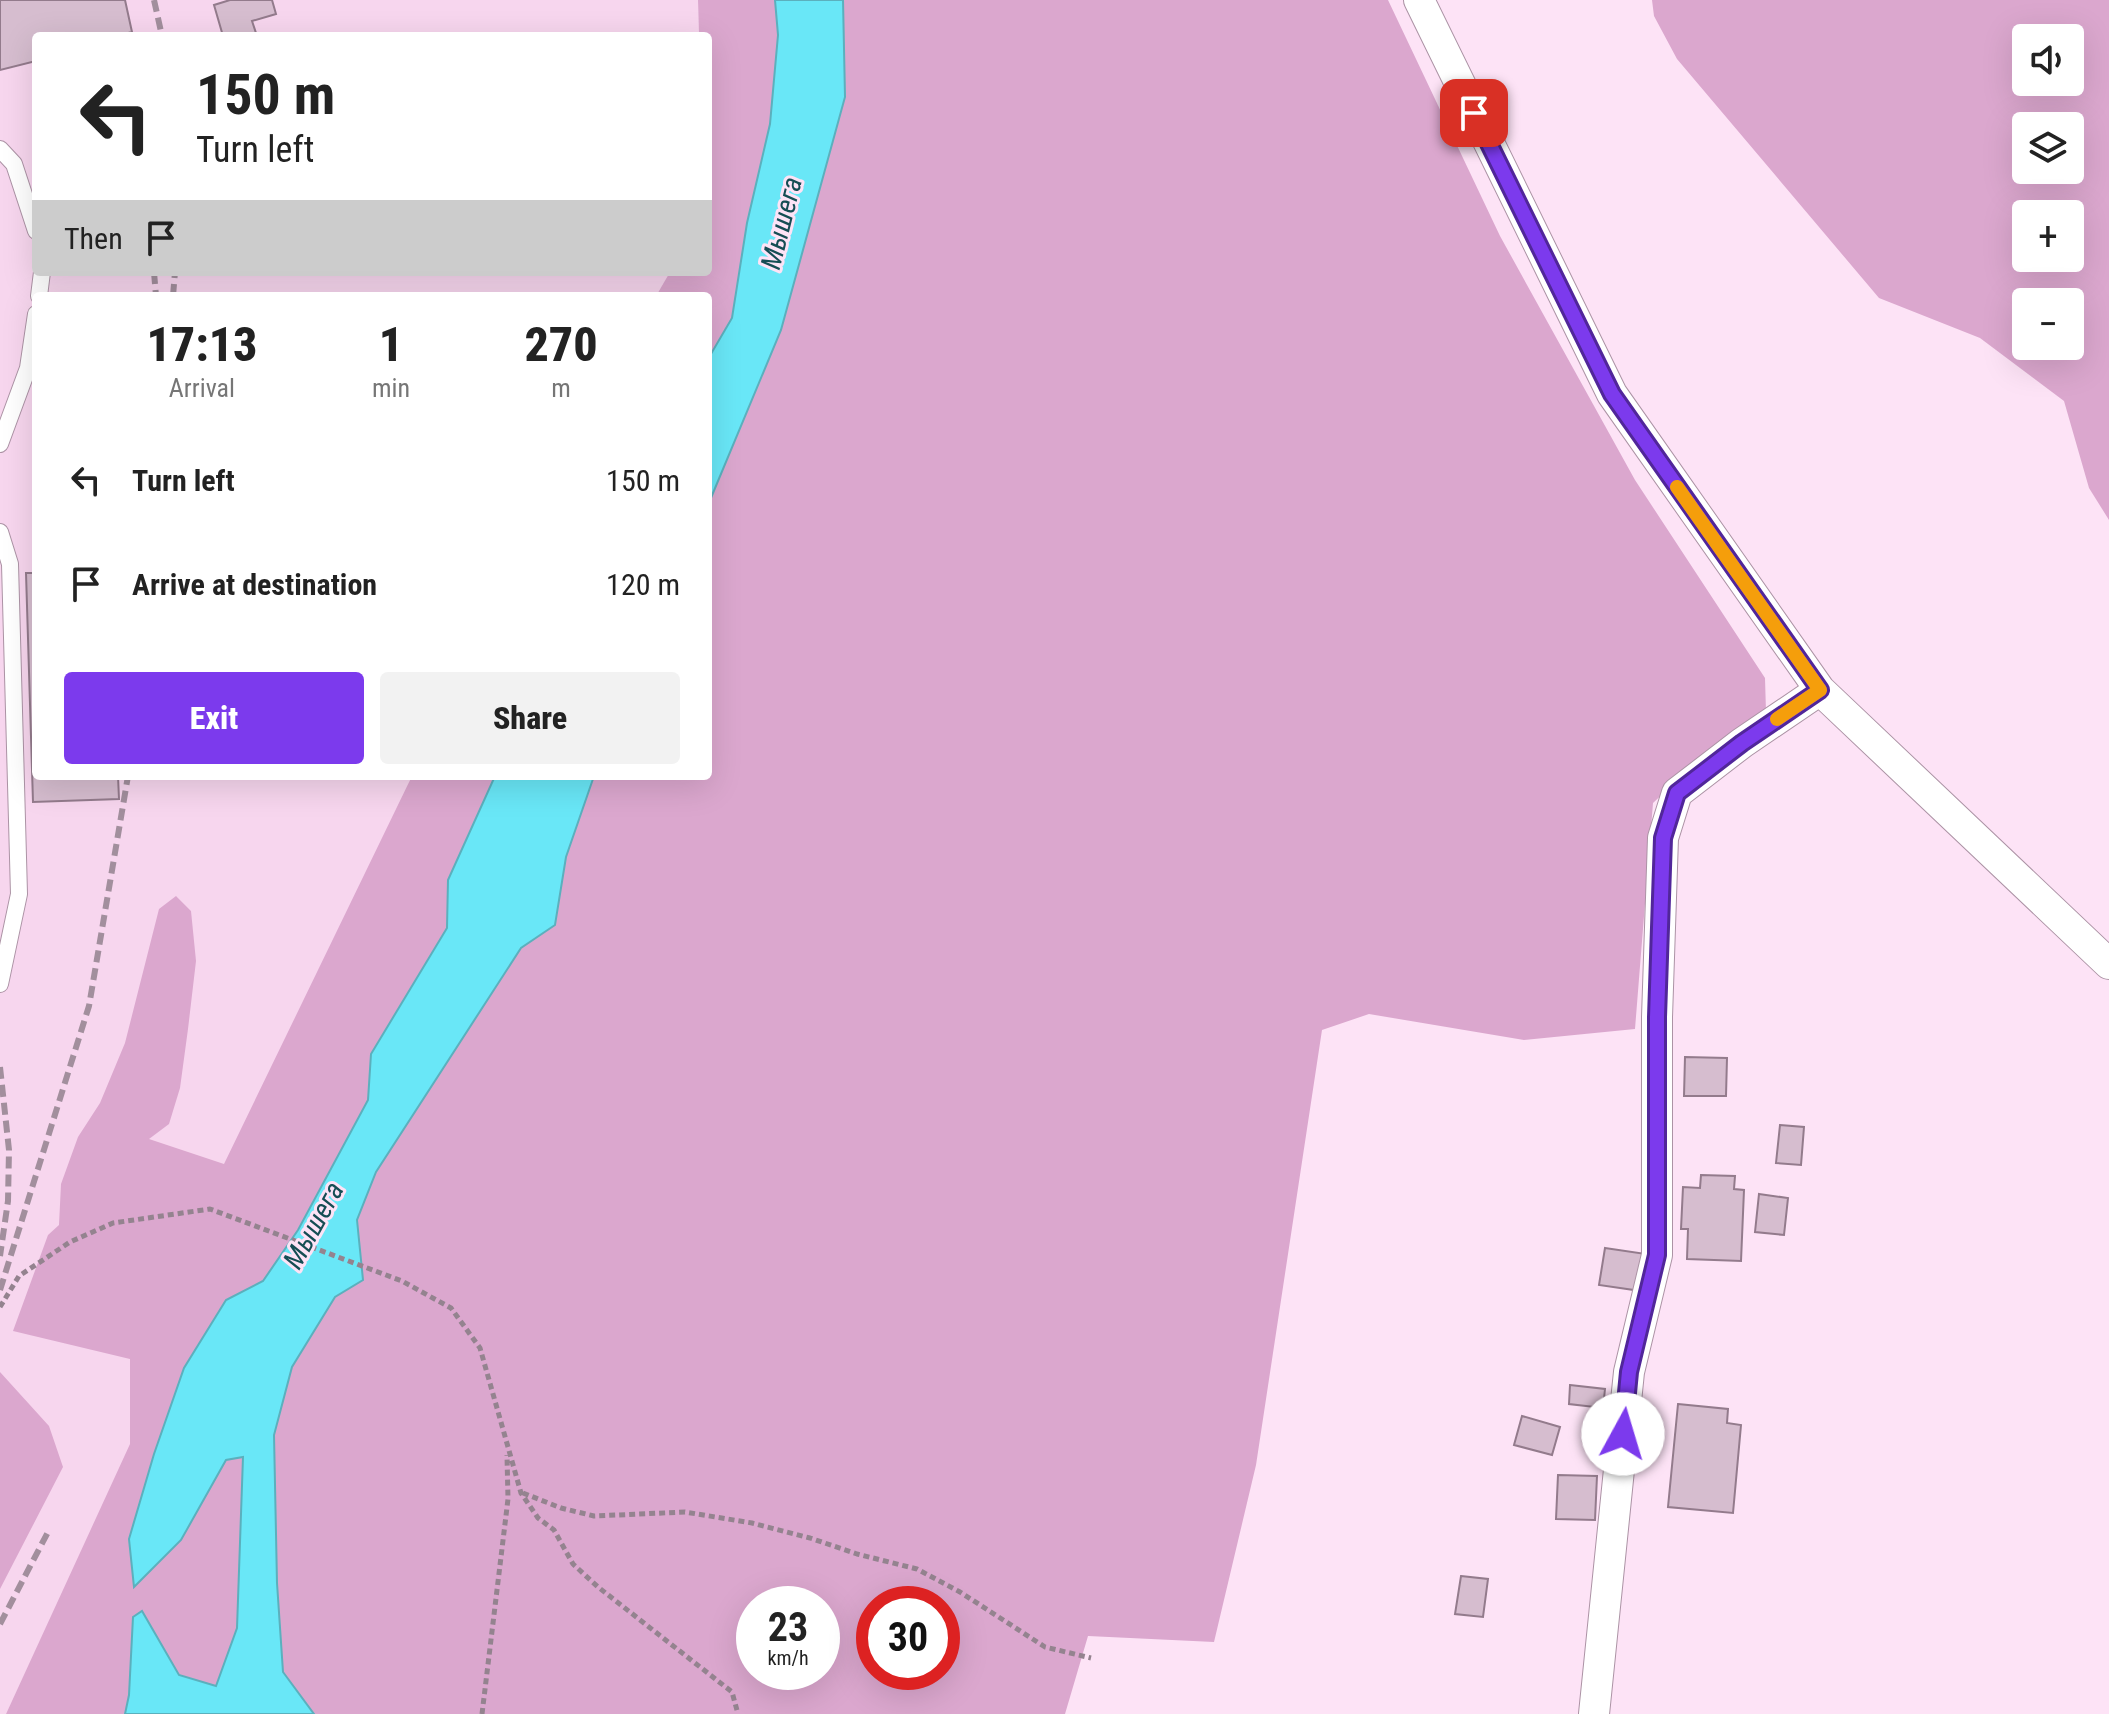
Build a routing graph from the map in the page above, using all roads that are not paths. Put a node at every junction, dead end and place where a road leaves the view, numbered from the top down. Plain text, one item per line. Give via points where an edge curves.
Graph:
1 (1419, 0) edge
2 (0, 149) edge
3 (32, 219) edge
4 (32, 341) edge
5 (0, 444) edge
6 (0, 532) edge
7 (1820, 690) junction
8 (2109, 964) edge
9 (0, 984) edge
10 (1594, 1714) edge

1 - 7 street via 1612,394
2 - 3 lane via 14,164
4 - 5 lane via 28,368
6 - 9 lane via 10,564 19,894
7 - 8 street
7 - 10 street via 1677,793 1663,838 1657,1255 1629,1372

